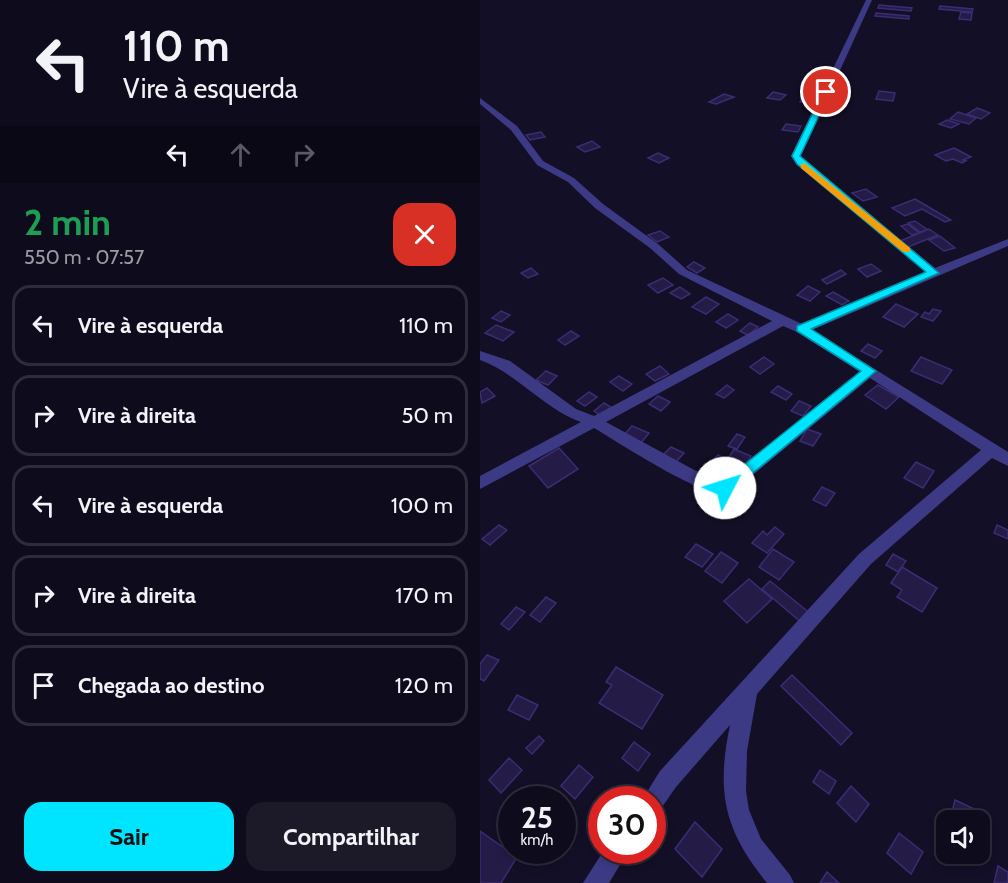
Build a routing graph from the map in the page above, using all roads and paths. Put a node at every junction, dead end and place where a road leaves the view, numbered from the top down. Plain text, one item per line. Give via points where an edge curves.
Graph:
1 (868, 0) edge
2 (480, 100) edge
3 (1008, 242) edge
4 (934, 273) junction
5 (782, 321) junction
6 (802, 329) junction
7 (480, 355) edge
8 (870, 371) junction
9 (593, 421) junction
10 (990, 451) junction
11 (1008, 460) edge
12 (480, 483) edge
13 (748, 690) junction
14 (663, 786) edge
15 (608, 864) edge
16 (595, 883) edge
17 (782, 883) edge

1 - 4 street via 796,156
2 - 5 street via 514,128 540,163 571,180 683,272
3 - 4 street
4 - 6 street
5 - 6 street
5 - 9 street
6 - 8 street
7 - 9 street via 506,364 571,413
8 - 9 street via 725,488 704,483
8 - 10 street
9 - 12 street
10 - 11 street
10 - 13 street via 865,559
13 - 14 street
13 - 17 street via 736,735 734,784 742,822 753,846
15 - 16 street

